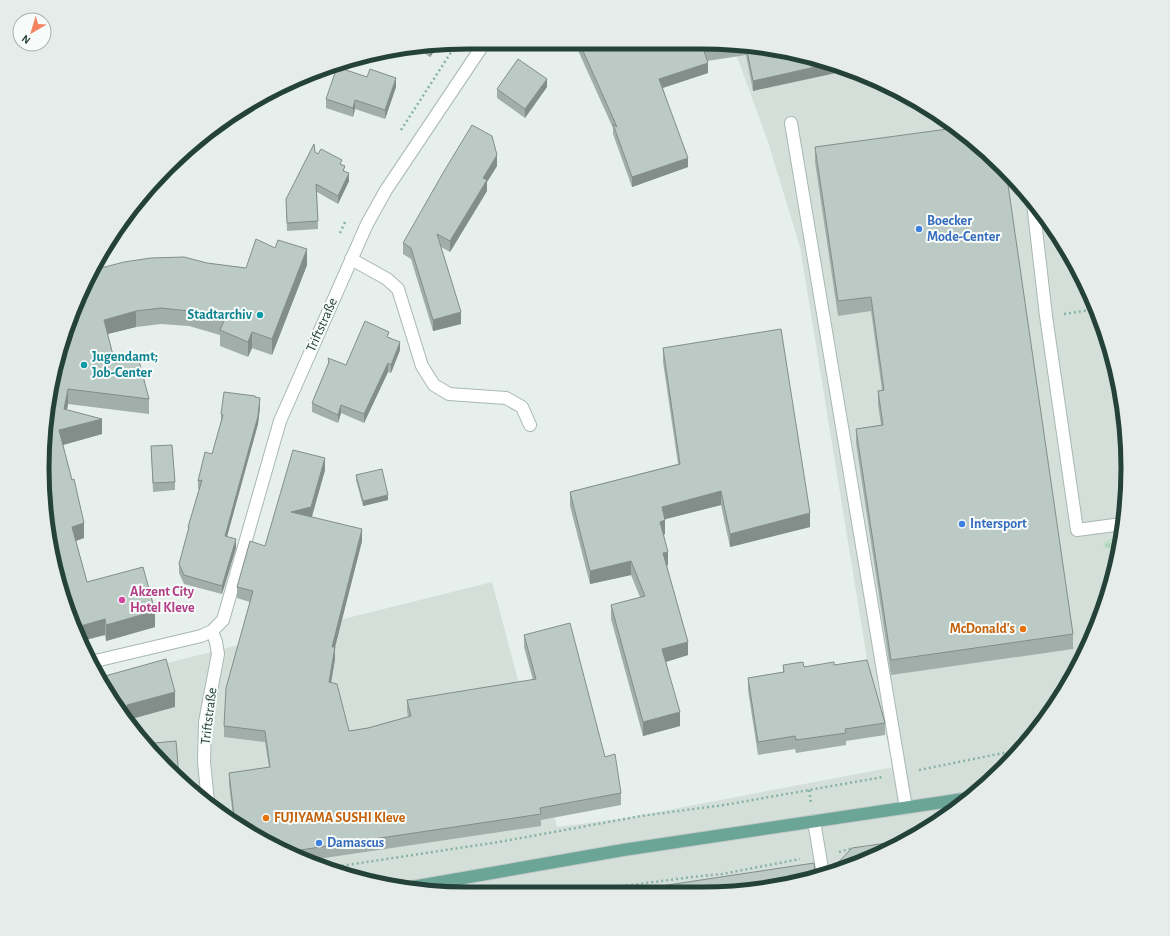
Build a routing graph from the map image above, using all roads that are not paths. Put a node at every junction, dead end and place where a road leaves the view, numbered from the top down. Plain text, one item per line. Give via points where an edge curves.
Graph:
1 (480, 49) edge
2 (792, 123) dead end
3 (1035, 215) edge
4 (351, 259) junction
5 (530, 425) dead end
6 (1117, 525) edge
7 (212, 631) junction
8 (96, 661) edge
9 (207, 795) edge
10 (957, 800) edge
11 (906, 808) junction
12 (814, 821) junction
13 (822, 869) edge
14 (426, 884) edge

1 - 4 street, Triftstraße via 386,190
2 - 11 street
3 - 6 street via 1046,316 1077,530
4 - 5 street via 387,279 398,289 422,366 434,385 449,394 506,398 522,407
4 - 7 street, Triftstraße via 280,421 223,620
7 - 8 street via 201,636
7 - 9 street, Triftstraße via 218,654 205,722 204,762
10 - 11 main road
11 - 12 main road
12 - 13 street
12 - 14 main road via 623,850

